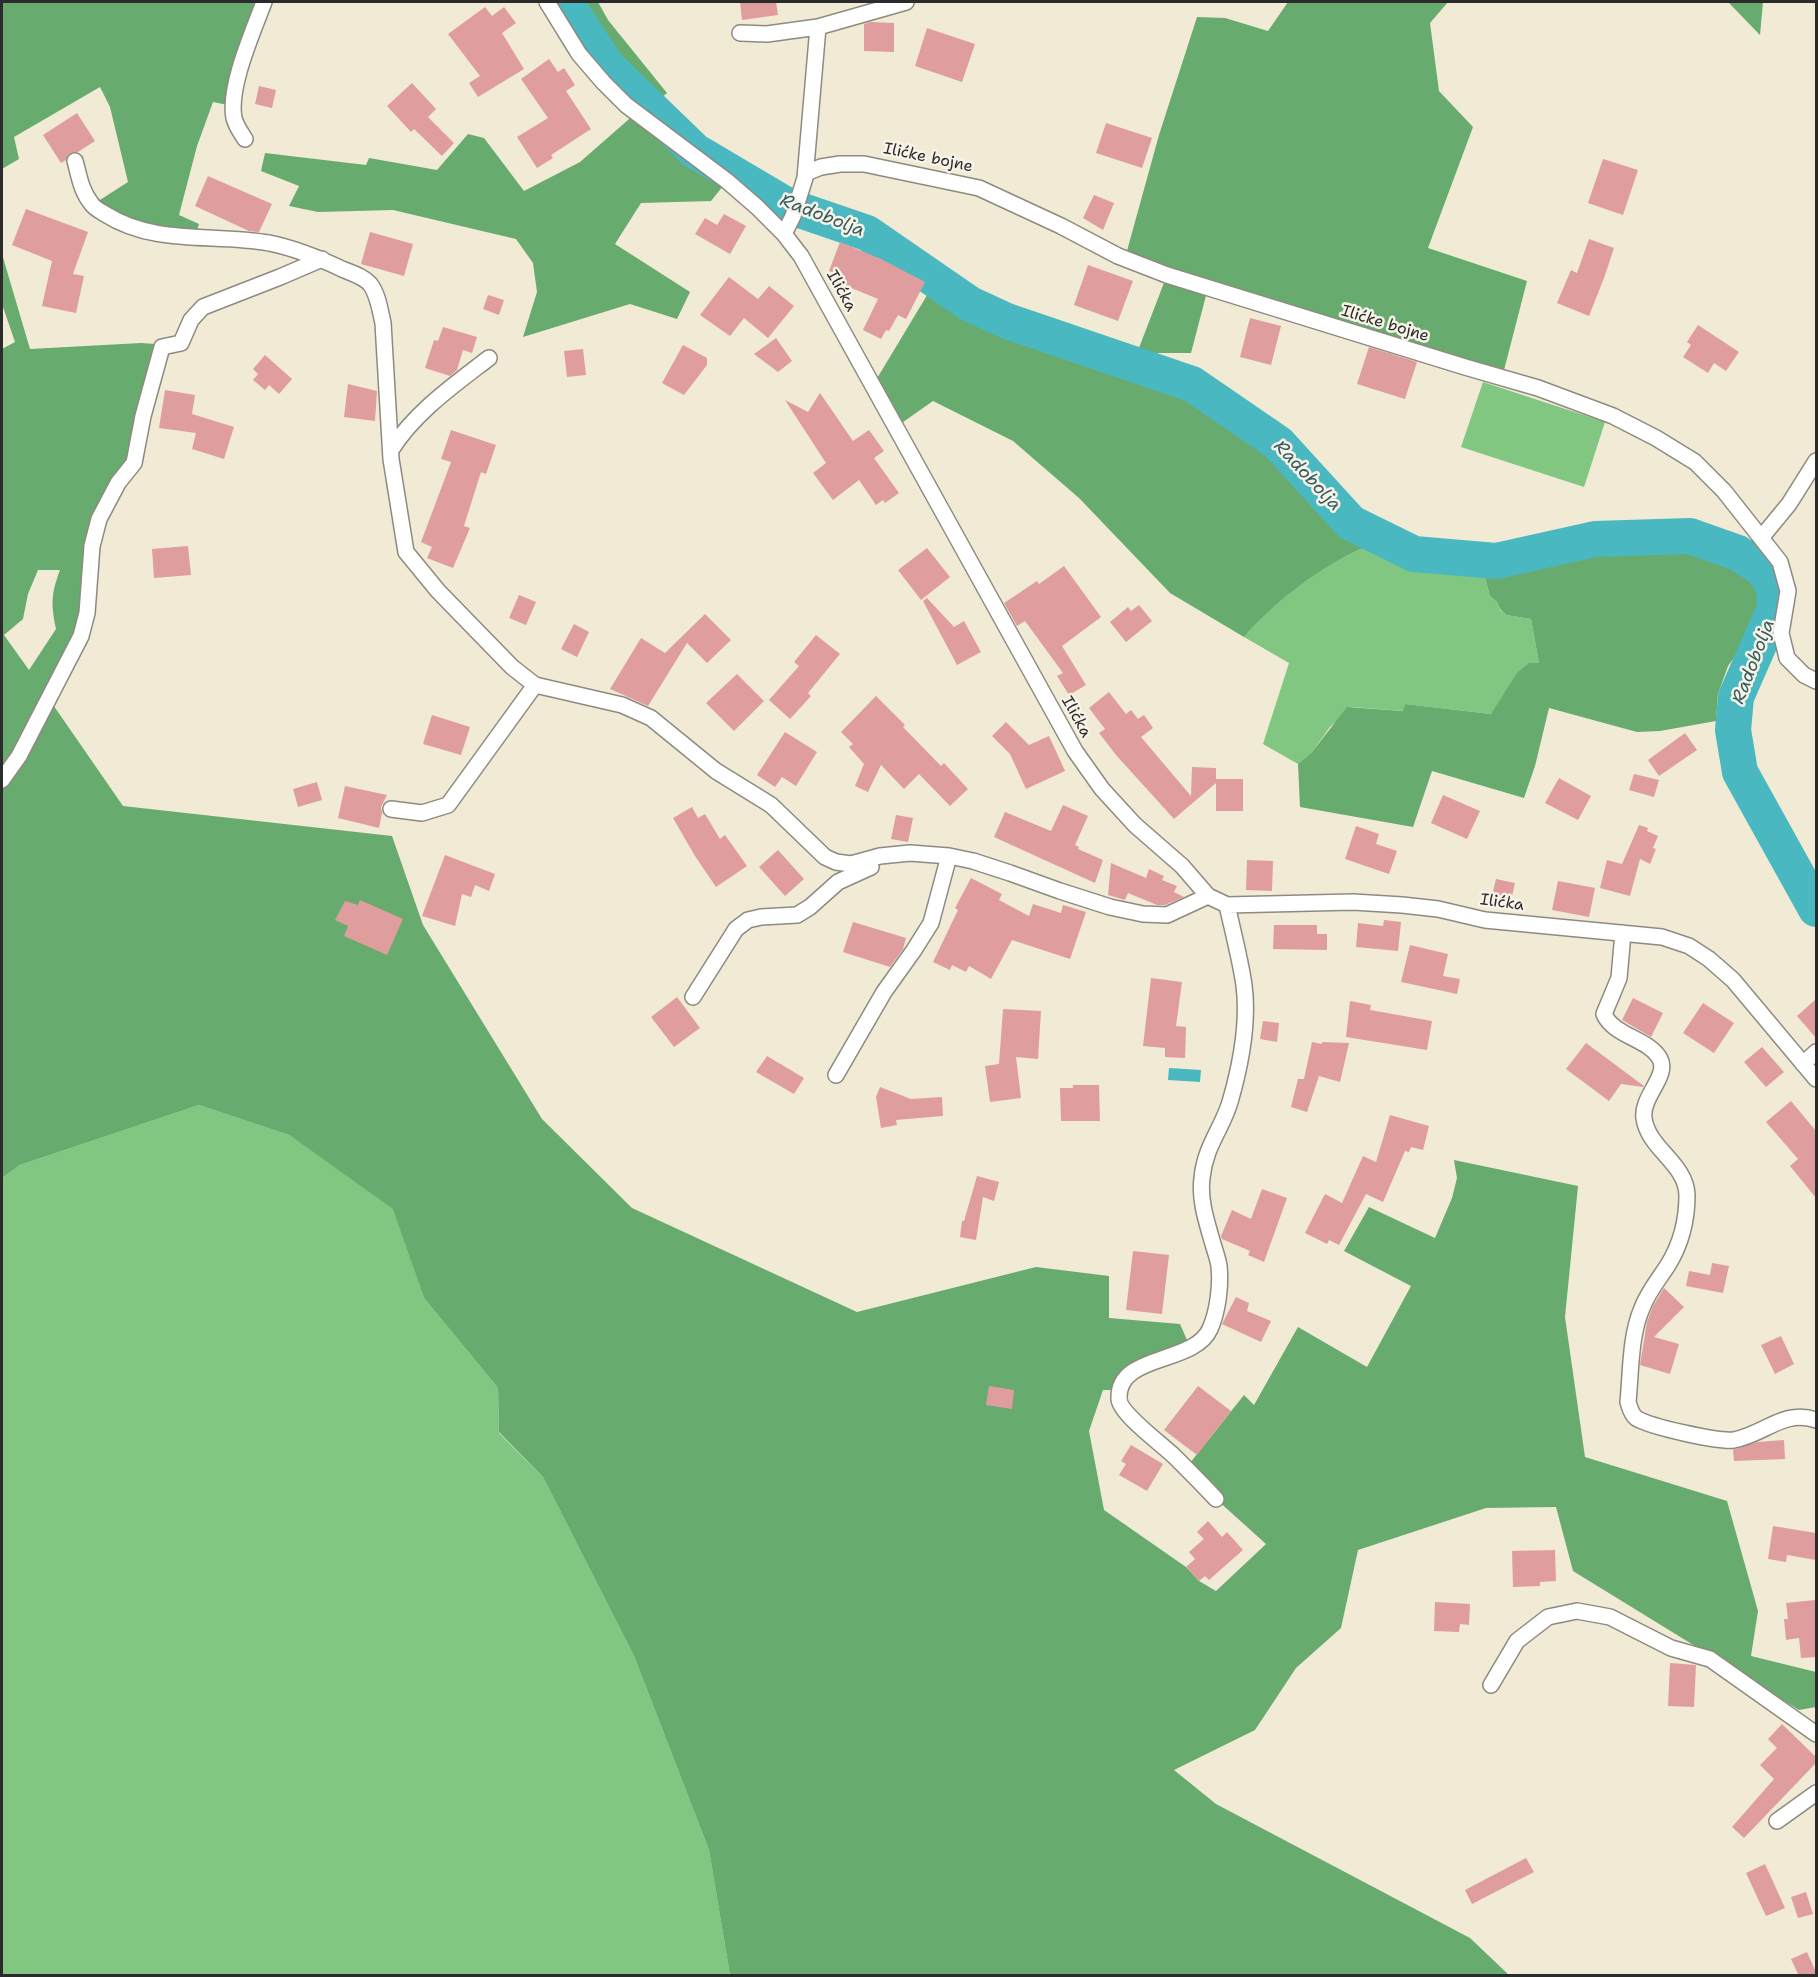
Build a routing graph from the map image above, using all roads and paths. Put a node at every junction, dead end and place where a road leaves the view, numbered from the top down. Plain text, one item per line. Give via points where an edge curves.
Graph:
1 (264, 2) edge
2 (547, 2) edge
3 (906, 2) edge
4 (818, 27) junction
5 (740, 33) dead end
6 (245, 139) dead end
7 (75, 161) dead end
8 (805, 175) junction
9 (784, 234) junction
10 (322, 259) junction
11 (489, 358) dead end
12 (391, 450) junction
13 (1816, 461) edge
14 (1761, 538) junction
15 (1816, 681) edge
16 (535, 685) junction
17 (2, 780) edge
18 (391, 808) dead end
19 (910, 853) junction
20 (949, 856) junction
21 (1208, 896) junction
22 (1227, 905) junction
23 (1623, 933) junction
24 (693, 997) dead end
25 (1816, 1052) edge
26 (1803, 1064) junction
27 (836, 1075) dead end
28 (1816, 1079) edge
29 (1816, 1420) edge
30 (1216, 1499) dead end
31 (1491, 1685) dead end
32 (1816, 1734) edge
33 (1816, 1793) edge
34 (1777, 1821) dead end

1 - 6 street via 232,106 235,122
2 - 9 street, Ilićka via 579,54 626,105 727,181
3 - 4 street
4 - 5 street via 767,34
4 - 8 street
7 - 10 street via 83,191 92,206 138,230 164,236 271,244
8 - 9 street
8 - 14 street, Ilićke bojne via 821,167 864,164 979,188 1118,256 1167,275 1538,388 1613,416 1695,462
9 - 21 street, Ilićka via 801,256 1075,752 1135,825 1182,866
10 - 12 street via 365,280 378,301 383,322
10 - 17 street via 203,307 191,320 181,343 162,347 134,463 99,519 81,636 20,756
11 - 12 street via 426,409
12 - 16 street via 406,552 444,597 512,667
13 - 14 street via 1789,504
14 - 15 street, Ilićke bojne via 1780,562 1788,591 1781,633 1787,658
16 - 18 street via 448,805 422,813
16 - 19 street via 622,705 651,718 716,771 771,805 825,857 836,862 851,864
19 - 20 street
19 - 24 street via 837,882 797,915 748,920 736,929
20 - 21 street via 1143,914 1167,915
20 - 27 street via 931,923 884,992
21 - 22 street, Ilićka
22 - 23 street, Ilićka via 1402,905 1485,920
22 - 30 street via 1244,986 1245,1010 1242,1056 1229,1104 1207,1150 1201,1179 1203,1208 1219,1266 1217,1301 1210,1330 1203,1340 1191,1349 1145,1365 1127,1376 1119,1390 1119,1403 1132,1420
23 - 26 street, Ilićka via 1662,937 1689,946 1709,959 1732,980
23 - 29 street via 1619,978 1604,1014 1615,1028 1659,1058 1661,1075 1647,1098 1644,1121 1650,1138 1685,1182 1687,1194 1680,1240 1641,1310 1635,1337 1630,1411 1648,1423 1732,1440 1791,1417
25 - 26 street
26 - 28 street, Ilićka
31 - 32 street via 1517,1641 1548,1617 1577,1611 1610,1617 1671,1648 1710,1659
33 - 34 street

